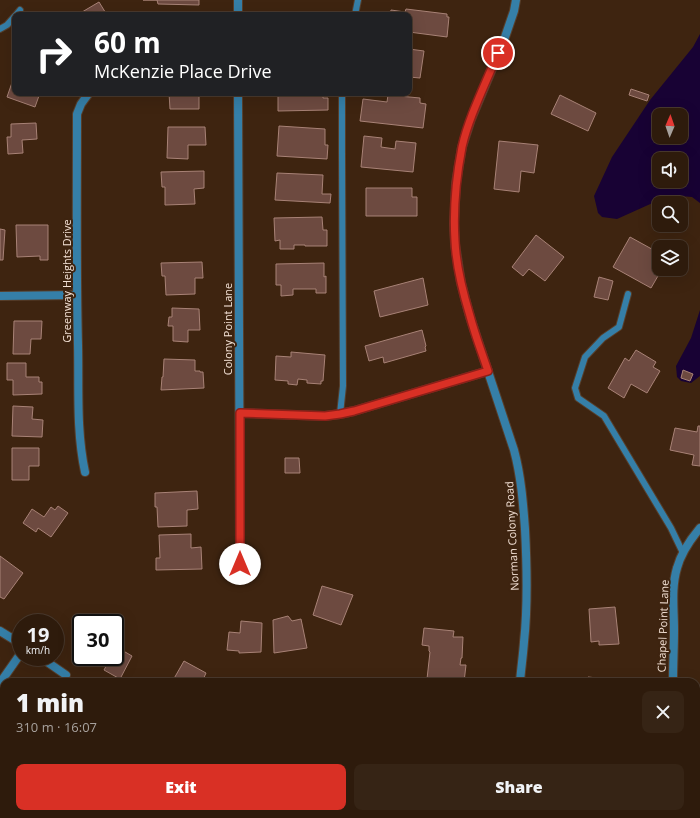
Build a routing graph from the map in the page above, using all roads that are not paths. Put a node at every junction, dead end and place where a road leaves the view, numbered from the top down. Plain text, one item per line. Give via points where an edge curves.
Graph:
1 (238, 0) edge
2 (358, 0) edge
3 (516, 0) edge
4 (238, 12) edge
5 (356, 12) edge
6 (12, 20) edge
7 (0, 29) edge
8 (87, 96) edge
9 (238, 96) edge
10 (342, 96) edge
11 (628, 294) dead end
12 (0, 296) edge
13 (77, 296) junction
14 (488, 371) junction
15 (240, 413) junction
16 (340, 414) junction
17 (85, 472) dead end
18 (700, 528) edge
19 (683, 553) junction
20 (240, 564) dead end
21 (0, 631) edge
22 (12, 638) edge
23 (12, 666) edge
24 (53, 666) edge
25 (66, 675) dead end
26 (4, 678) edge
27 (520, 678) edge
28 (673, 678) edge

1 - 4 street
2 - 5 lane
3 - 14 street, Norman Colony Road via 504,40 471,119 462,147 456,183 454,237 461,283
6 - 7 lane
8 - 13 street, Greenway Heights Drive via 77,114
9 - 15 street, Colony Point Lane
10 - 16 lane via 343,386
11 - 19 lane via 619,327 603,338 585,357 575,388 578,398 604,416 671,528
12 - 13 street
13 - 17 street, Greenway Heights Drive via 80,432
14 - 16 street
14 - 27 street, Norman Colony Road via 519,468 523,498 527,601
15 - 16 street via 325,416
15 - 20 street, Colony Point Lane
18 - 19 street, Chapel Point Lane
19 - 28 street, Chapel Point Lane via 674,586
21 - 22 street
23 - 26 street
24 - 25 street

